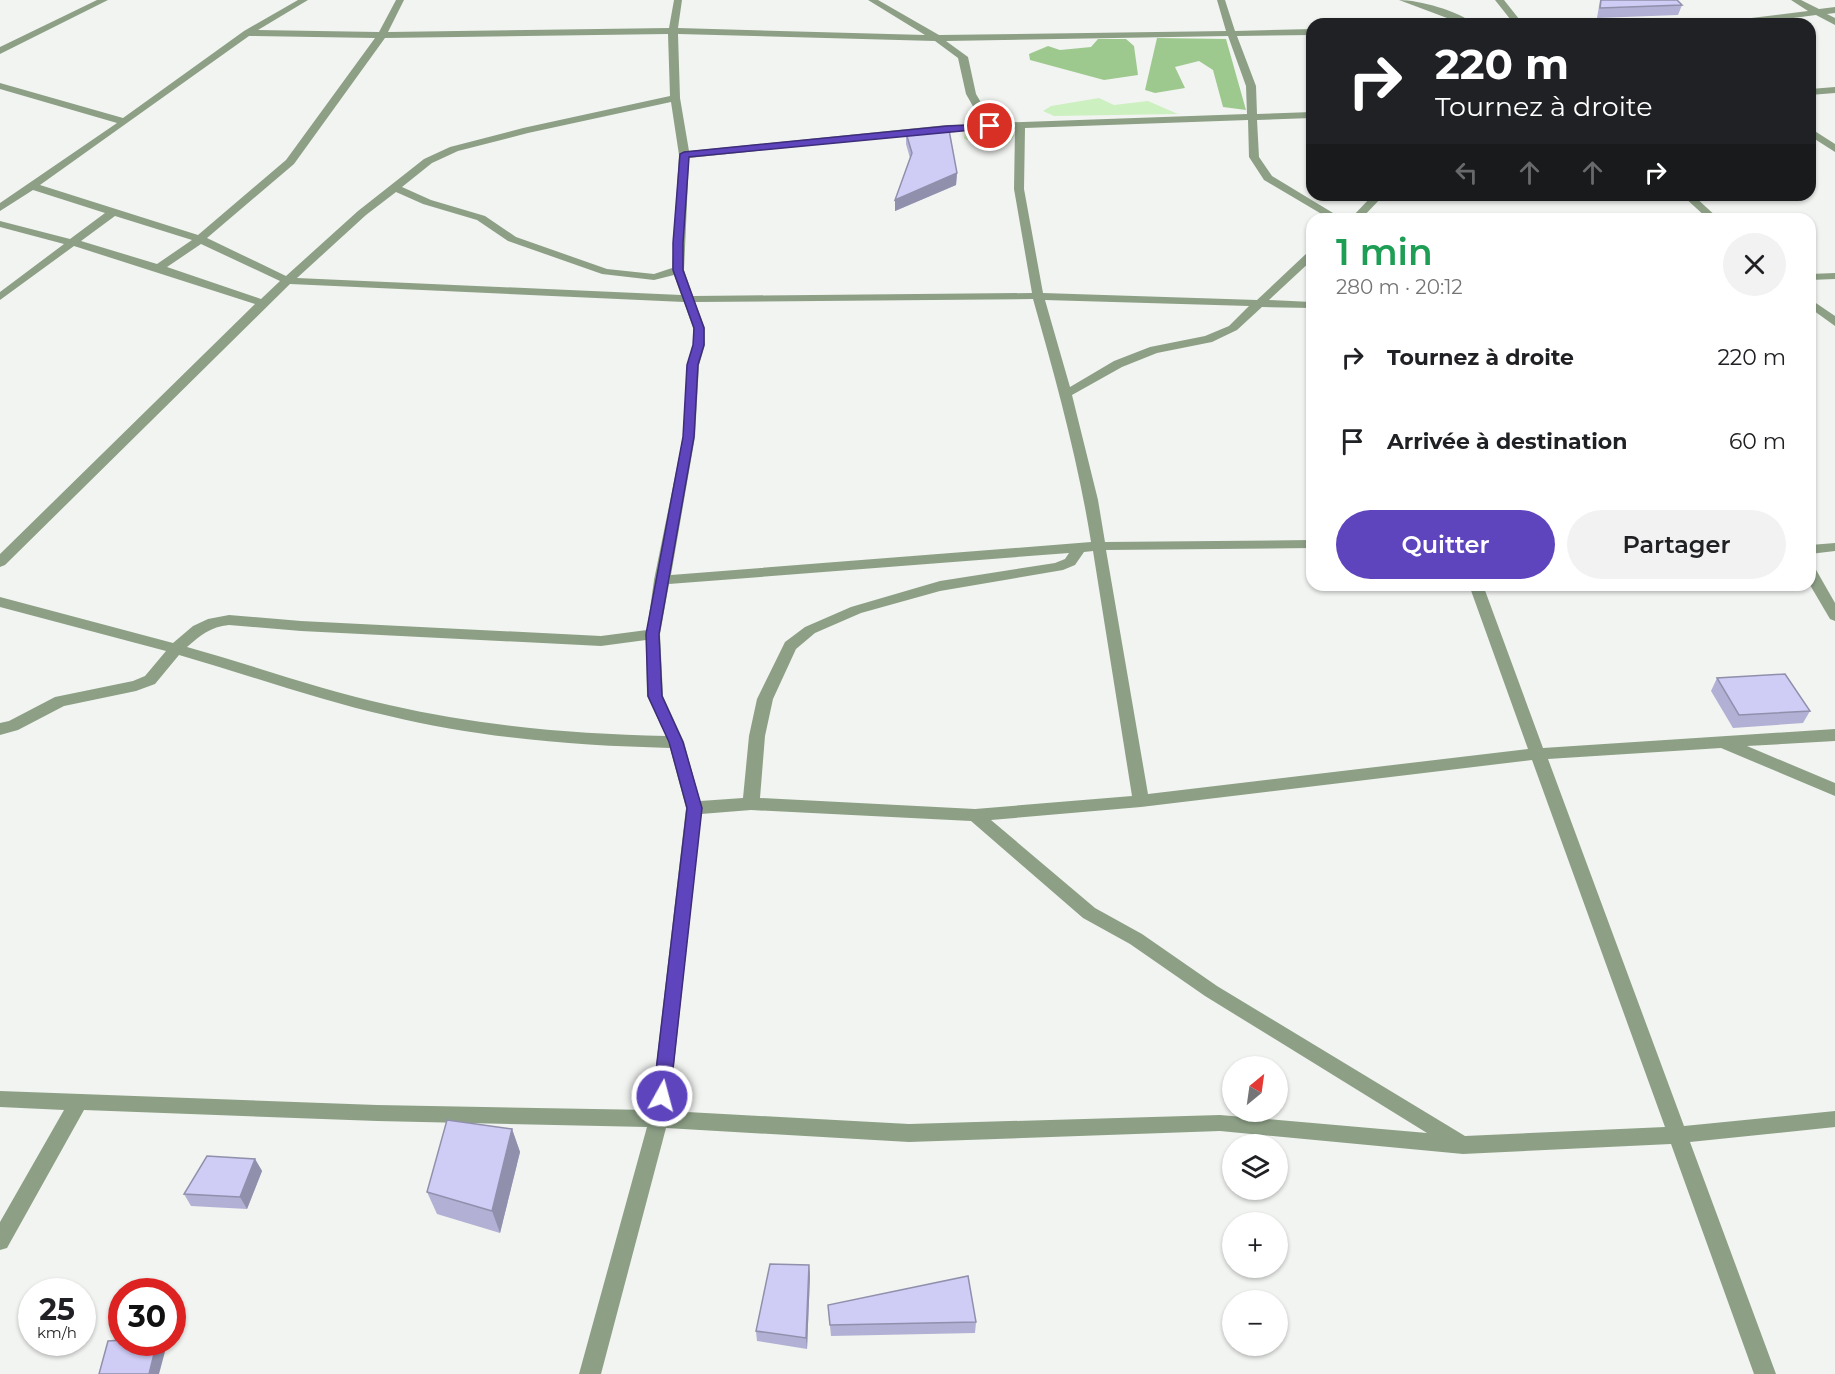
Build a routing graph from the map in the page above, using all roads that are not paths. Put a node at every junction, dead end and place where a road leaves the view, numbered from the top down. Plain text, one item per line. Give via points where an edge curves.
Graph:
1 (104, 0) edge
2 (304, 0) edge
3 (400, 0) edge
4 (678, 0) edge
5 (873, 0) edge
6 (1221, 0) edge
7 (1403, 0) edge
8 (1498, 0) edge
9 (1794, 0) edge
10 (1835, 10) edge
11 (1822, 13) junction
12 (1458, 18) edge
13 (1514, 18) edge
14 (1779, 18) edge
15 (1835, 21) edge
16 (673, 31) junction
17 (1306, 32) edge
18 (247, 33) junction
19 (382, 35) junction
20 (1234, 35) junction
21 (937, 38) junction
22 (0, 51) edge
23 (0, 86) edge
24 (1835, 90) edge
25 (1816, 92) edge
26 (675, 98) junction
27 (1306, 114) edge
28 (1252, 117) junction
29 (125, 122) junction
30 (990, 126) junction
31 (1020, 126) junction
32 (1816, 135) edge
33 (1835, 149) edge
34 (684, 154) junction
35 (31, 186) junction
36 (394, 188) junction
37 (1306, 200) edge
38 (1307, 201) edge
39 (1373, 201) edge
40 (1694, 201) edge
41 (0, 208) edge
42 (114, 211) junction
43 (1328, 213) edge
44 (1361, 213) edge
45 (1707, 213) edge
46 (0, 224) edge
47 (200, 239) junction
48 (75, 241) junction
49 (1306, 259) edge
50 (160, 267) junction
51 (678, 270) junction
52 (1835, 276) edge
53 (1816, 277) edge
54 (288, 281) junction
55 (1038, 296) junction
56 (0, 297) edge
57 (688, 299) junction
58 (263, 303) junction
59 (1258, 303) junction
60 (1306, 305) edge
61 (1816, 307) edge
62 (1835, 322) edge
63 (1066, 394) junction
64 (1306, 544) edge
65 (1099, 546) junction
66 (1835, 547) edge
67 (1079, 548) junction
68 (1816, 549) edge
69 (0, 562) edge
70 (661, 580) junction
71 (1816, 582) edge
72 (1478, 591) edge
73 (0, 602) edge
74 (1835, 615) edge
75 (653, 634) junction
76 (176, 649) junction
77 (0, 729) edge
78 (1835, 735) edge
79 (676, 742) junction
80 (1721, 742) junction
81 (1536, 754) junction
82 (1835, 790) edge
83 (1141, 801) junction
84 (751, 804) junction
85 (694, 808) junction
86 (975, 815) junction
87 (0, 1099) edge
88 (78, 1103) junction
89 (659, 1119) junction
90 (1835, 1119) edge
91 (1679, 1135) junction
92 (1463, 1144) junction
93 (0, 1241) edge
94 (590, 1374) edge
95 (1765, 1374) edge

1 - 22 street
2 - 18 street
3 - 19 street
4 - 16 street
5 - 21 street
6 - 20 street
7 - 12 street
8 - 13 street
9 - 11 street
10 - 11 street
11 - 14 street
11 - 15 street
16 - 19 street
16 - 21 street
16 - 26 street
17 - 20 street
18 - 19 street
18 - 29 street
19 - 47 street via 290,162
20 - 21 street
20 - 28 street via 1251,86
21 - 30 street via 963,57 972,100
23 - 29 street
24 - 25 street
26 - 34 street
26 - 36 street via 454,149 428,161
27 - 28 street
28 - 31 street
28 - 37 street via 1254,157 1268,178
29 - 35 street
30 - 31 street
30 - 34 street
31 - 55 street via 1019,189
32 - 33 street
34 - 51 street
35 - 41 street
35 - 42 street
36 - 51 street via 481,218 512,239 606,272 654,277
36 - 54 street
38 - 43 street
39 - 44 street
40 - 45 street
42 - 47 street
42 - 48 street
46 - 48 street
47 - 50 street
47 - 54 street
48 - 50 street
48 - 56 street
49 - 59 street
50 - 58 street
51 - 57 street
52 - 53 street
54 - 57 street
54 - 58 street
55 - 57 street
55 - 59 street
55 - 63 street
57 - 70 street via 699,328 699,345 693,365 689,437
58 - 69 street
59 - 60 street
59 - 63 street via 1233,328 1208,339 1145,353
61 - 62 street
63 - 65 street
64 - 65 street
65 - 67 street
65 - 83 street
66 - 68 street
67 - 70 street
67 - 84 street via 1070,562 1058,567 940,586 856,610 810,630 790,646 765,699 757,736
70 - 75 street
71 - 74 street
72 - 81 street
73 - 76 street
75 - 76 street via 601,641 229,620 198,629
75 - 79 street via 655,696
76 - 77 street via 150,680 60,702
76 - 79 street via 364,705 420,717 609,742
78 - 80 street
79 - 85 street
80 - 81 street
80 - 82 street
81 - 83 street
81 - 91 street
83 - 86 street
84 - 85 street
84 - 86 street
85 - 89 street
86 - 92 street via 1089,913
87 - 88 street
88 - 89 street
88 - 93 street
89 - 92 street via 909,1133 1220,1123
89 - 94 street
90 - 91 street
91 - 92 street
91 - 95 street

